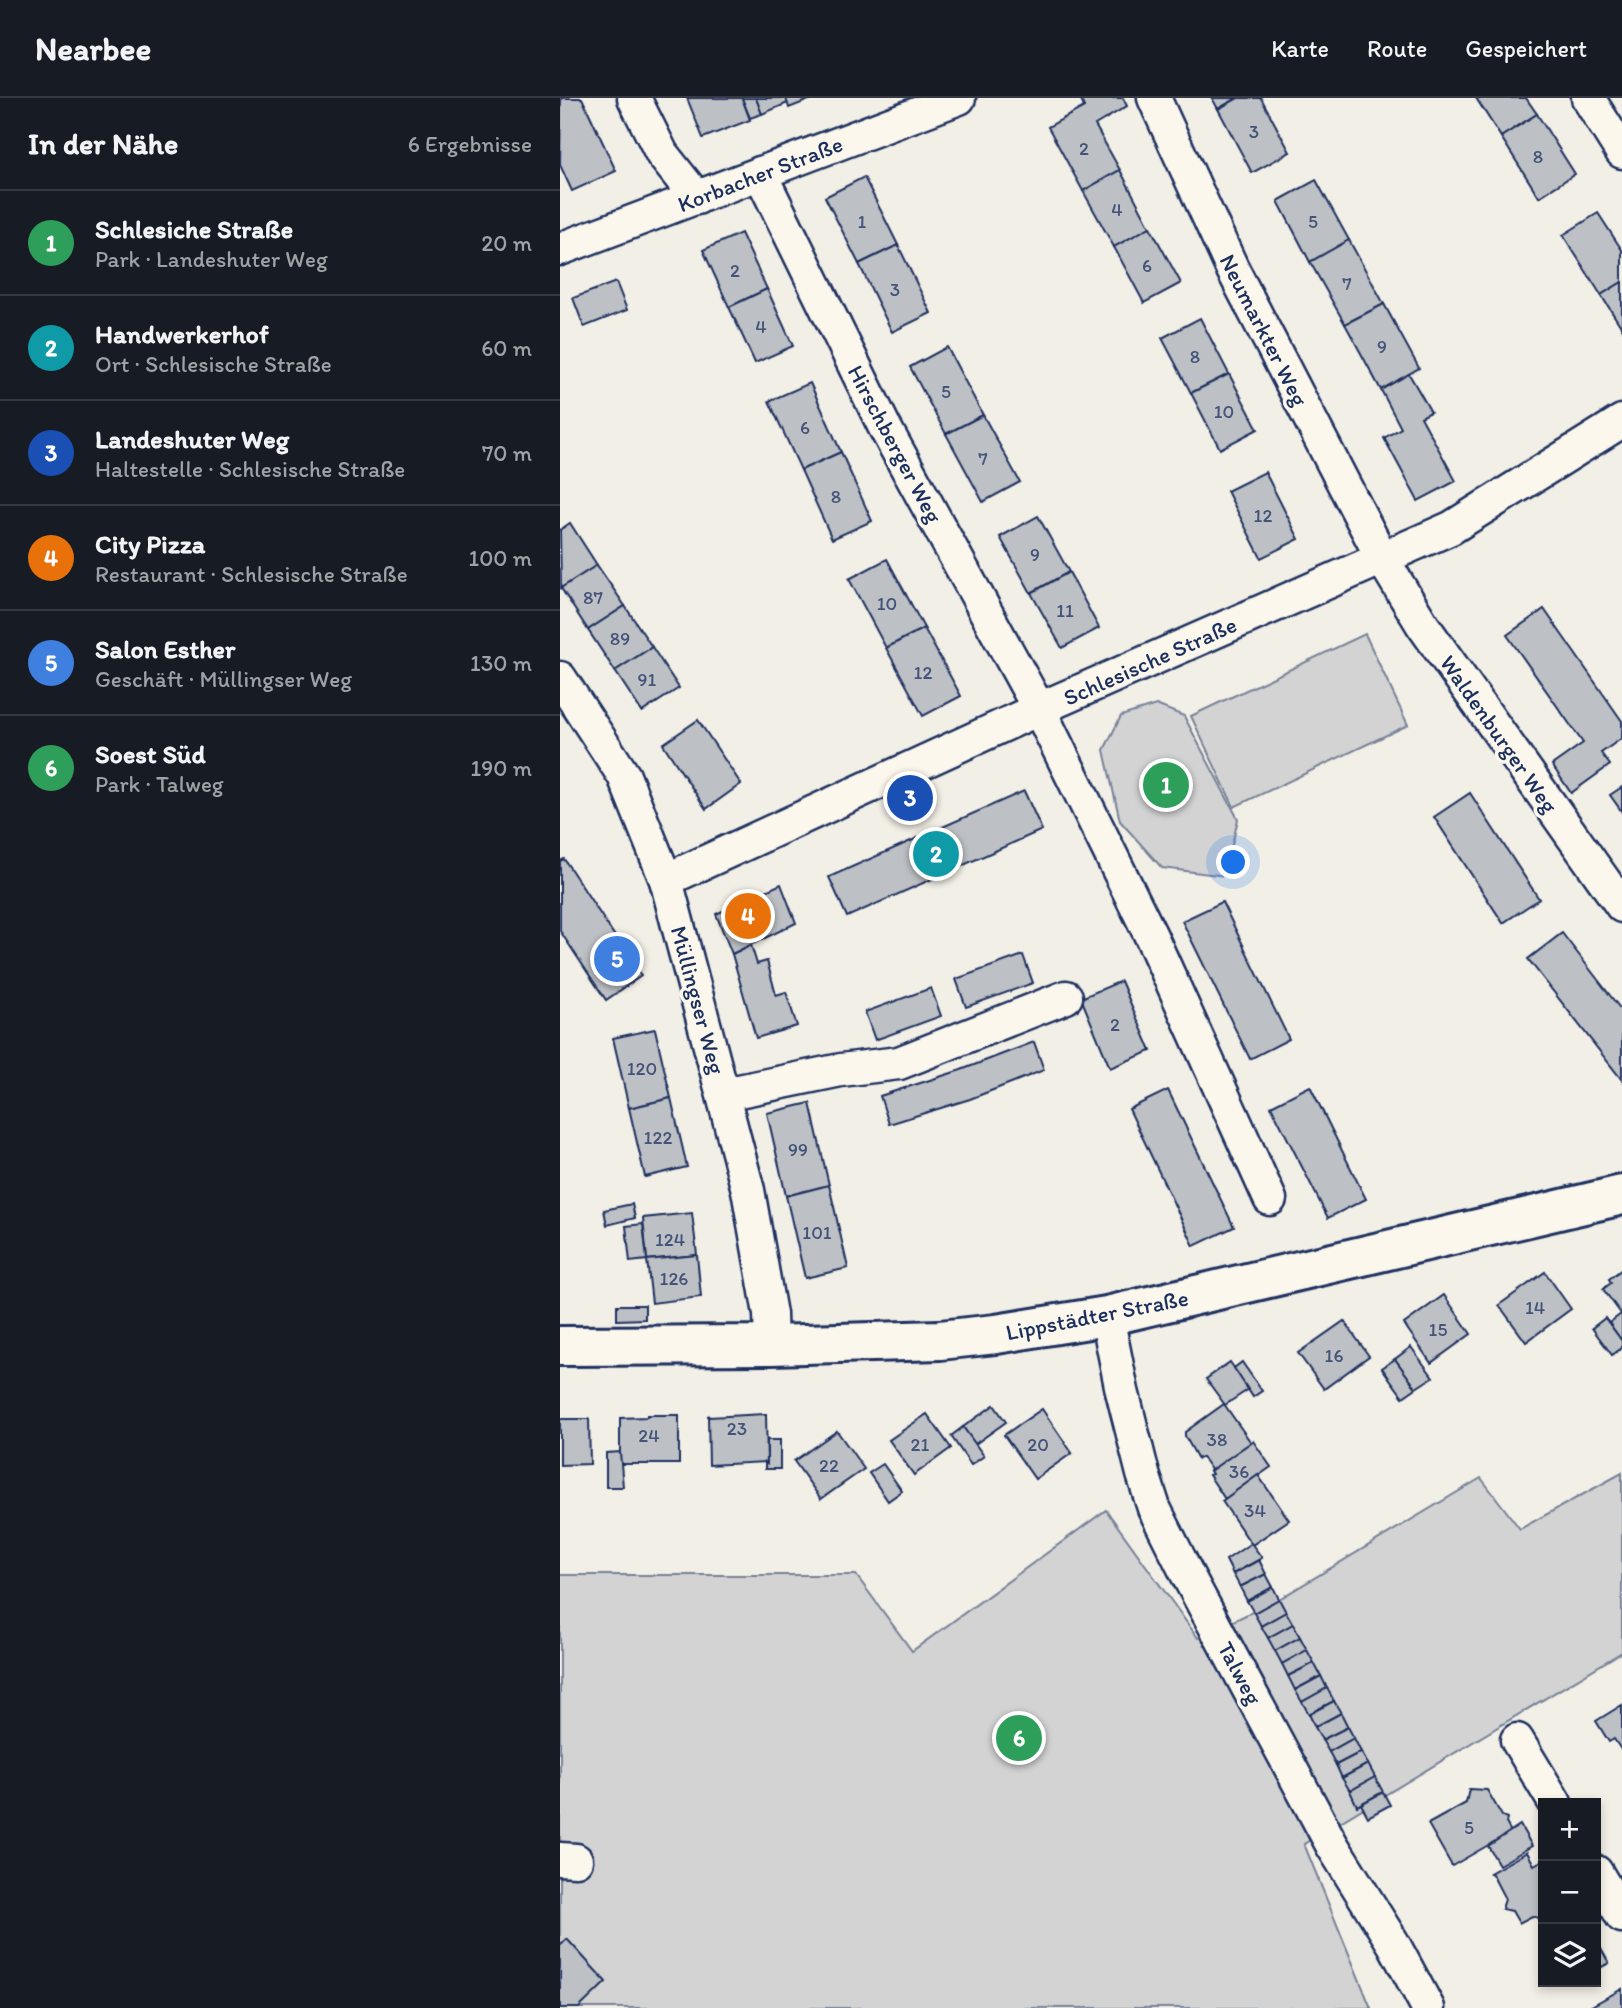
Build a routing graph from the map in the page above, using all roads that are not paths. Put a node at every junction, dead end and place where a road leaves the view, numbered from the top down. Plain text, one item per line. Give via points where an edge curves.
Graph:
1 (634, 98) edge
2 (960, 98) edge
3 (1154, 98) edge
4 (1588, 98) edge
5 (1622, 152) edge
6 (760, 173) junction
7 (697, 198) junction
8 (560, 249) edge
9 (1622, 421) edge
10 (1382, 558) junction
11 (560, 678) edge
12 (1039, 709) junction
13 (666, 880) junction
14 (1622, 906) edge
15 (1066, 997) dead end
16 (724, 1094) junction
17 (1622, 1195) edge
18 (1269, 1199) dead end
19 (1107, 1316) junction
20 (771, 1345) junction
21 (560, 1346) edge
22 (1517, 1740) dead end
23 (1552, 1798) edge
24 (1601, 1880) edge
25 (1622, 1916) edge
26 (1428, 2008) edge

1 - 7 street via 662,154
2 - 6 street, Korbacher Straße
3 - 10 street, Neumarkter Weg via 1232,268
4 - 5 street
6 - 7 street, Korbacher Straße
6 - 12 street, Hirschberger Weg via 884,426
7 - 8 street, Korbacher Straße
9 - 10 street, Schlesische Straße via 1451,528
10 - 12 street, Schlesische Straße
10 - 14 street, Waldenburger Weg via 1422,624
11 - 13 street, Müllingser Weg via 624,776
12 - 13 street, Schlesische Straße
12 - 18 street, Hirschberger Weg via 1151,936
13 - 16 street, Müllingser Weg
15 - 16 street via 899,1063
16 - 20 street, Müllingser Weg via 748,1190 770,1314
17 - 19 main road, Lippstädter Straße
19 - 20 main road, Lippstädter Straße via 940,1340
19 - 26 street, Talweg via 1154,1508 1332,1845
20 - 21 main road, Lippstädter Straße
22 - 23 street
24 - 25 street

